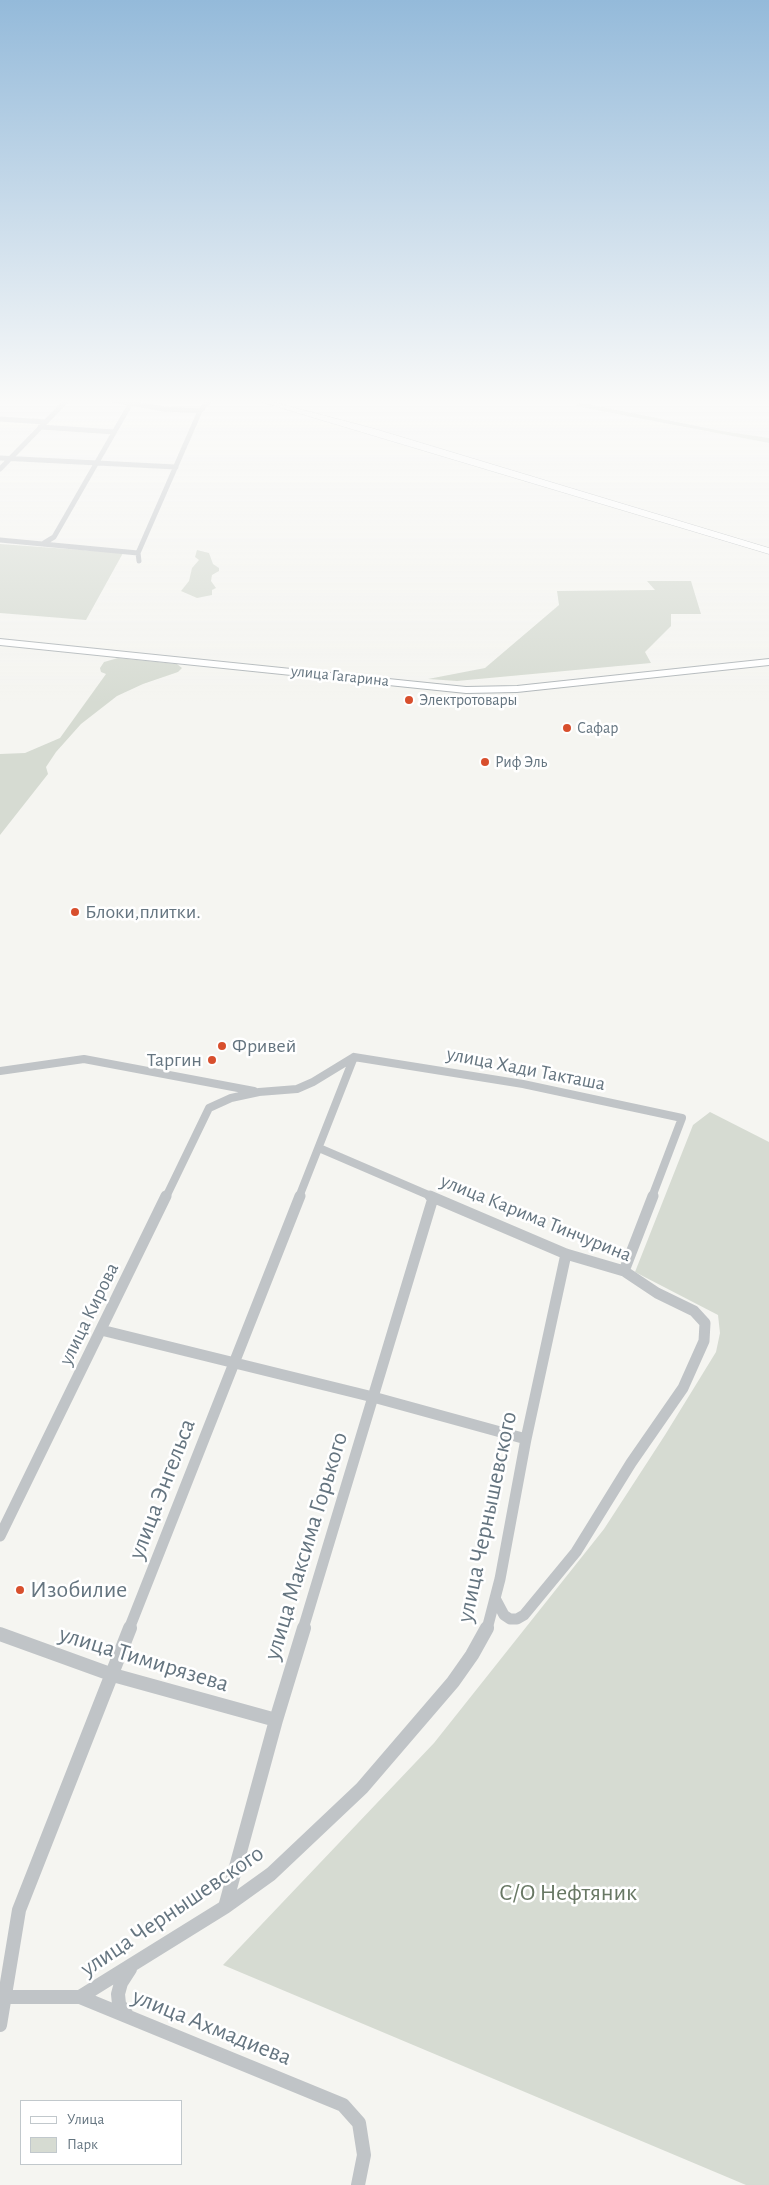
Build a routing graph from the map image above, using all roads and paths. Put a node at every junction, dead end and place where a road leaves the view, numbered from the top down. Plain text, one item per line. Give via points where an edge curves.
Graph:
1 (75, 500) edge
2 (161, 500) edge
3 (600, 500) edge
4 (0, 540) edge
5 (44, 543) junction
6 (769, 551) edge
7 (138, 553) junction
8 (139, 560) dead end
9 (0, 642) edge
10 (769, 662) edge
11 (354, 1057) junction
12 (0, 1071) edge
13 (259, 1092) junction
14 (319, 1148) junction
15 (433, 1198) junction
16 (566, 1254) junction
17 (624, 1272) junction
18 (101, 1330) junction
19 (234, 1363) junction
20 (373, 1397) junction
21 (526, 1439) junction
22 (0, 1536) edge
23 (495, 1598) junction
24 (0, 1634) edge
25 (112, 1675) junction
26 (276, 1720) junction
27 (225, 1907) junction
28 (136, 1964) junction
29 (6, 1997) junction
30 (80, 1997) junction
31 (128, 2016) junction
32 (0, 2025) edge
33 (358, 2185) edge

1 - 5 street via 54,536
2 - 7 street
3 - 6 main road
4 - 5 street
5 - 7 street
7 - 8 street
9 - 10 street, улица Гагарина via 466,690 517,689
11 - 13 street via 297,1089
11 - 14 street, улица Энгельса
11 - 17 street, улица Хади Такташа via 523,1084 682,1118
12 - 13 street via 84,1059
13 - 18 street, улица Кирова via 231,1098 209,1108
14 - 15 street, улица Карима Тинчурина
14 - 19 street, улица Энгельса
15 - 16 street, улица Карима Тинчурина
15 - 20 street, улица Максима Горького
16 - 17 street, улица Карима Тинчурина
16 - 21 street, улица Чернышевского
17 - 23 street, улица Карима Тинчурина via 700,1316 705,1323 704,1341 683,1388 576,1552 546,1589 517,1619 504,1616
18 - 19 street
18 - 22 street, улица Кирова
19 - 20 street
19 - 25 street, улица Энгельса
20 - 21 street
20 - 26 street, улица Максима Горького
21 - 23 street, улица Чернышевского
23 - 27 street, улица Чернышевского via 486,1631 472,1655 453,1682 362,1788 271,1874
24 - 25 street, улица Тимирязева
25 - 26 street, улица Тимирязева
25 - 29 street, улица Энгельса via 18,1910
26 - 27 street, улица Максима Горького
27 - 28 street, улица Чернышевского
28 - 30 street, улица Чернышевского
28 - 31 street via 121,1983 118,1994 119,2004
29 - 30 street, улица Ахмадиева
29 - 32 street
30 - 31 street, улица Ахмадиева
31 - 33 street, улица Ахмадиева via 343,2105 359,2124 364,2155

